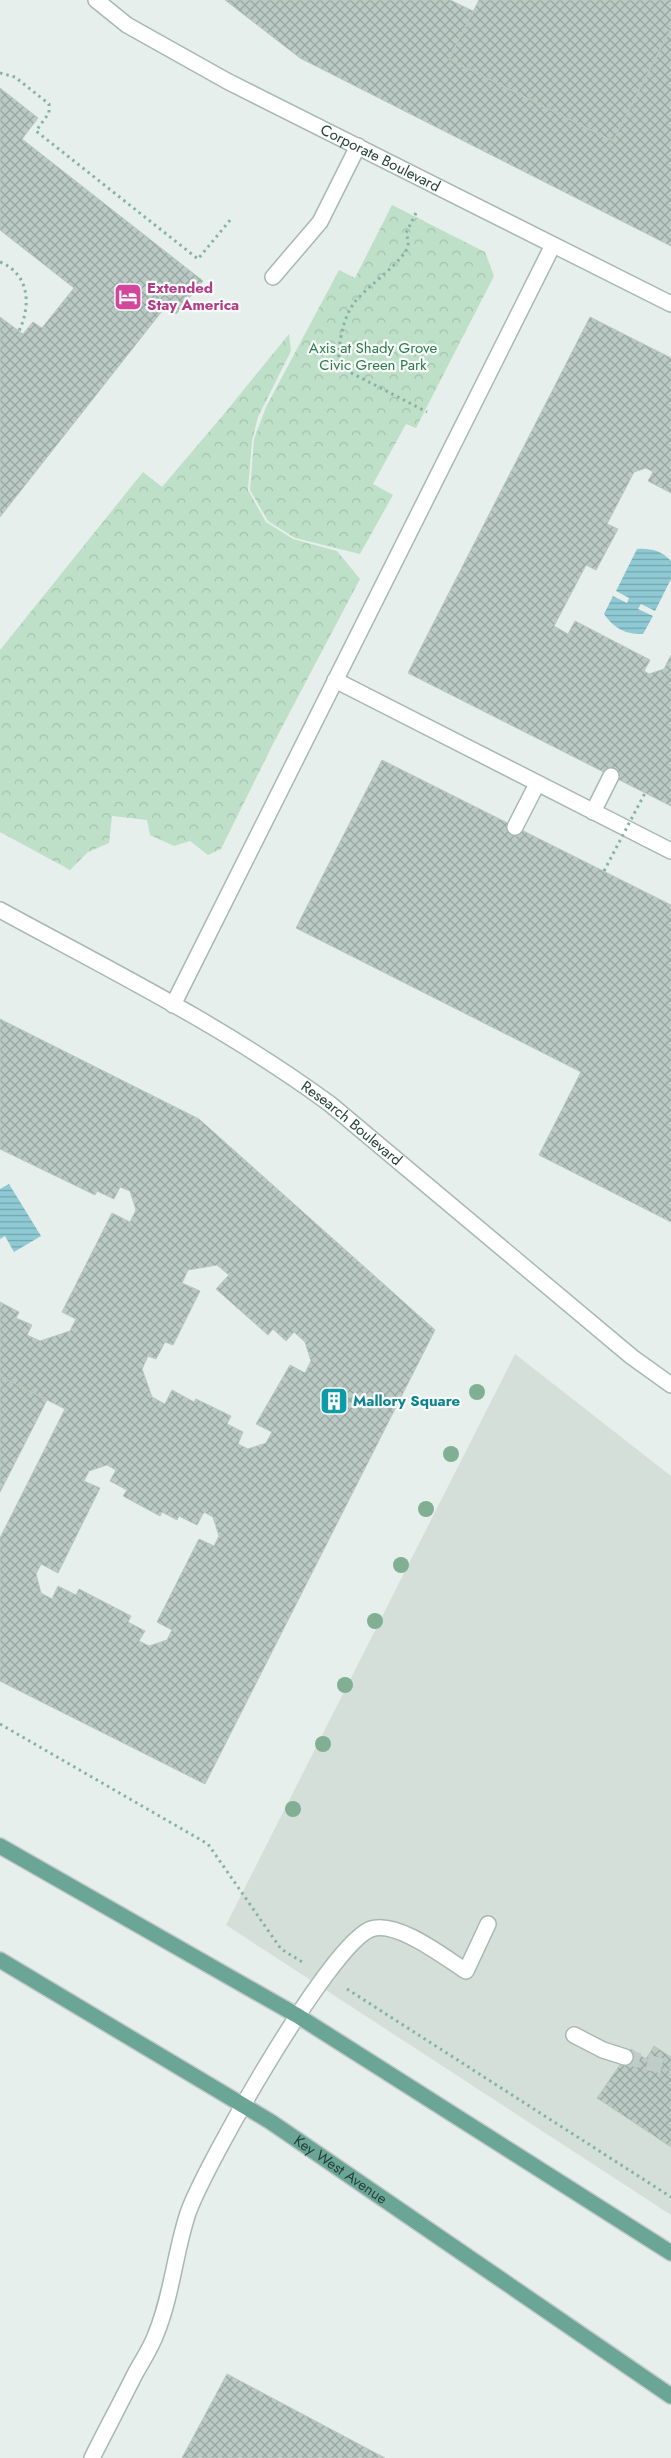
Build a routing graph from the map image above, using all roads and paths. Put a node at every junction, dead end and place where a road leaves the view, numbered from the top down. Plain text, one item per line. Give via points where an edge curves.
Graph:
1 (96, 0) edge
2 (0, 73) edge
3 (358, 146) junction
4 (416, 213) dead end
5 (231, 219) dead end
6 (553, 245) junction
7 (0, 262) edge
8 (273, 277) dead end
9 (671, 304) edge
10 (19, 331) dead end
11 (428, 412) dead end
12 (335, 680) junction
13 (611, 776) dead end
14 (537, 784) junction
15 (645, 793) dead end
16 (592, 812) junction
17 (515, 827) dead end
18 (671, 852) edge
19 (604, 871) dead end
20 (0, 910) edge
21 (173, 1004) junction
22 (671, 1385) edge
23 (0, 1846) edge
24 (488, 1924) dead end
25 (0, 1960) edge
26 (298, 2016) junction
27 (574, 2035) dead end
28 (625, 2057) tunnel mouth
29 (242, 2105) junction
30 (671, 2253) edge
31 (671, 2396) edge
32 (92, 2458) edge

1 - 3 street, Corporate Boulevard via 127,25 227,82
2 - 5 path via 15,78 48,104 49,113 36,132 198,259
3 - 6 street, Corporate Boulevard
3 - 8 street via 320,222
4 - 11 path via 406,233 409,244 405,252 362,293 347,317 339,343 338,366
6 - 9 street, Corporate Boulevard
6 - 12 street
7 - 10 path via 17,275 25,287 26,314
12 - 14 street
12 - 21 street
13 - 16 street
14 - 16 street
14 - 17 street
15 - 19 path, bridge
16 - 18 street
20 - 21 street, Research Boulevard
21 - 22 street, Research Boulevard via 281,1068 330,1104 632,1357
23 - 26 main road
24 - 26 street via 466,1971 404,1933 388,1928 372,1929 353,1943
25 - 29 main road, Key West Avenue
26 - 29 street
26 - 30 main road
27 - 28 street
29 - 31 main road, Key West Avenue
29 - 32 street via 188,2212 156,2334

